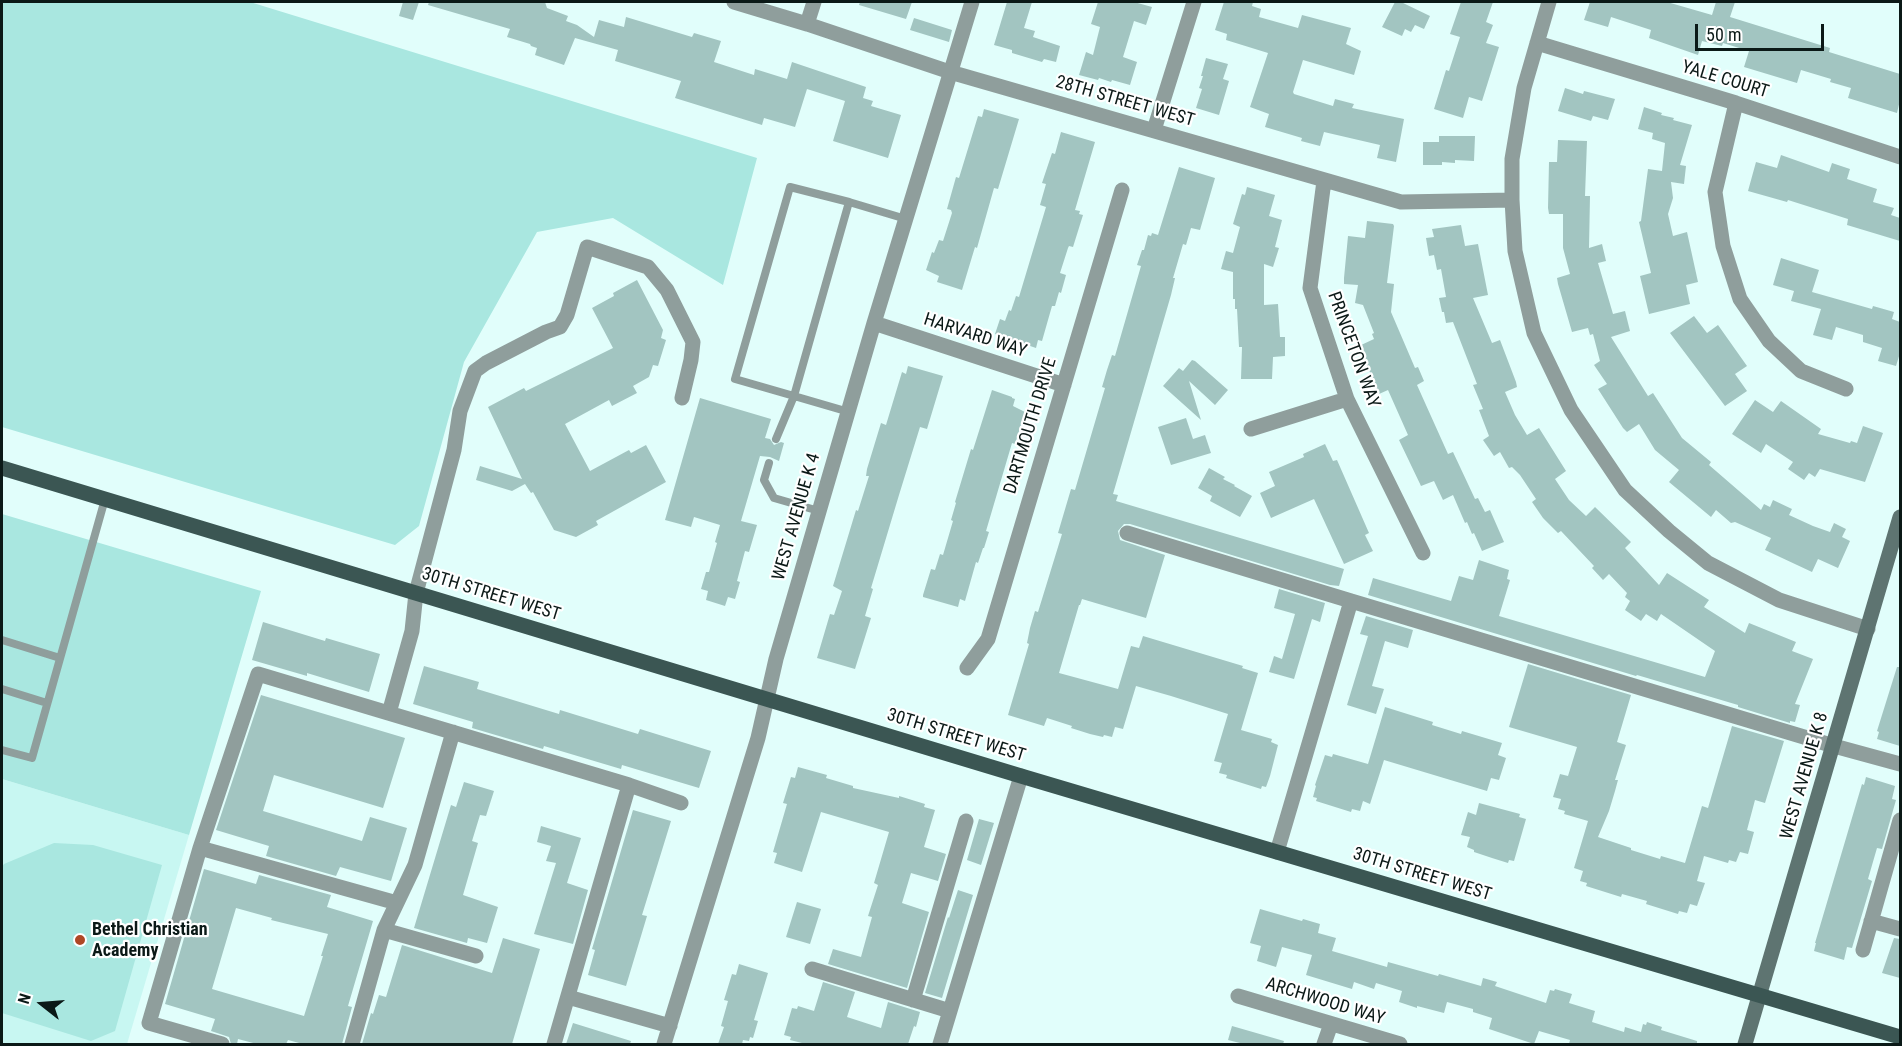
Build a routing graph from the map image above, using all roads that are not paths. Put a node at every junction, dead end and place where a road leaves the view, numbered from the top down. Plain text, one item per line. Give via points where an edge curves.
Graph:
1 (734, 2) edge
2 (813, 2) edge
3 (972, 2) edge
4 (1194, 2) edge
5 (1549, 2) edge
6 (807, 24) junction
7 (1537, 43) junction
8 (950, 72) junction
9 (1736, 103) junction
10 (1154, 130) junction
11 (1900, 157) edge
12 (1324, 181) junction
13 (1122, 190) dead end
14 (1512, 200) junction
15 (849, 202) junction
16 (906, 219) junction
17 (874, 323) junction
18 (1064, 385) junction
19 (1846, 389) dead end
20 (794, 396) junction
21 (682, 398) dead end
22 (1347, 399) junction
23 (849, 412) junction
24 (1251, 429) dead end
25 (776, 439) dead end
26 (769, 463) dead end
27 (2, 468) edge
28 (105, 499) junction
29 (819, 511) junction
30 (1900, 517) edge
31 (1127, 533) dead end
32 (1423, 553) dead end
33 (416, 593) junction
34 (1351, 601) junction
35 (1868, 629) junction
36 (2, 640) edge
37 (60, 658) junction
38 (967, 668) dead end
39 (2, 689) edge
40 (768, 698) junction
41 (47, 703) junction
42 (389, 713) junction
43 (453, 732) junction
44 (1834, 746) junction
45 (2, 750) edge
46 (1900, 764) edge
47 (1021, 776) junction
48 (629, 785) junction
49 (681, 803) dead end
50 (1900, 820) edge
51 (966, 821) dead end
52 (200, 848) junction
53 (1277, 852) junction
54 (397, 903) junction
55 (1871, 921) junction
56 (1900, 929) edge
57 (384, 930) junction
58 (1863, 950) dead end
59 (476, 956) dead end
60 (812, 969) dead end
61 (1238, 996) dead end
62 (1760, 996) junction
63 (568, 997) junction
64 (913, 1000) junction
65 (950, 1011) junction
66 (1331, 1024) junction
67 (670, 1026) junction
68 (1900, 1037) edge
69 (222, 1044) edge
70 (352, 1044) edge
71 (554, 1044) edge
72 (664, 1044) edge
73 (940, 1044) edge
74 (1324, 1044) edge
75 (1400, 1044) edge
76 (1745, 1044) edge

1 - 6 street, 28TH STREET WEST
2 - 6 street
3 - 8 street, WEST AVENUE K 4
4 - 10 street
5 - 7 street
6 - 8 street, 28TH STREET WEST
7 - 9 street, YALE COURT
7 - 14 street via 1524,88 1512,159
8 - 10 street, 28TH STREET WEST
8 - 16 street, WEST AVENUE K 4
9 - 11 street, YALE COURT
9 - 19 street via 1715,192 1723,246 1740,299 1769,341 1801,370
10 - 12 street, 28TH STREET WEST
12 - 14 street, 28TH STREET WEST via 1401,201
12 - 22 street, PRINCETON WAY via 1310,288
13 - 18 street, DARTMOUTH DRIVE
14 - 35 street via 1515,251 1534,333 1571,410 1625,490 1708,563 1779,600
15 - 16 lane
15 - 20 lane
15 - 20 lane via 790,187 741,356 735,379
16 - 17 street, WEST AVENUE K 4
17 - 18 street, HARVARD WAY
17 - 23 street, WEST AVENUE K 4
18 - 38 street, DARTMOUTH DRIVE via 988,639
20 - 23 lane
20 - 25 lane
21 - 33 street via 693,342 667,290 648,267 587,248 560,327 475,371 460,411 454,450
22 - 24 street
22 - 32 street, PRINCETON WAY
23 - 29 street, WEST AVENUE K 4
26 - 29 lane via 764,480 774,498
27 - 28 main road, 30TH STREET WEST
28 - 33 main road, 30TH STREET WEST
28 - 37 lane
29 - 40 street, WEST AVENUE K 4
30 - 35 street, WEST AVENUE K 8
31 - 34 street
33 - 40 main road, 30TH STREET WEST
33 - 42 street via 412,631
34 - 44 street
34 - 53 street
35 - 44 street, WEST AVENUE K 8
36 - 37 lane
37 - 41 lane
39 - 41 lane
40 - 47 main road, 30TH STREET WEST
40 - 67 street, WEST AVENUE K 4
41 - 45 lane via 32,758
42 - 43 street
42 - 52 street via 258,674
43 - 48 street
43 - 54 street via 415,865
44 - 46 street
44 - 62 street, WEST AVENUE K 8
47 - 53 main road, 30TH STREET WEST
47 - 65 street
48 - 49 street
48 - 63 street
50 - 55 street
51 - 64 street
52 - 54 street
52 - 69 street via 149,1023
53 - 62 main road, 30TH STREET WEST
54 - 57 street
55 - 56 street
55 - 58 street
57 - 59 street
57 - 70 street
60 - 64 street
61 - 66 street, ARCHWOOD WAY
62 - 68 main road, 30TH STREET WEST
62 - 76 street, WEST AVENUE K 8
63 - 67 street
63 - 71 street
64 - 65 street
65 - 73 street
66 - 74 street
66 - 75 street, ARCHWOOD WAY
67 - 72 street, WEST AVENUE K 4

